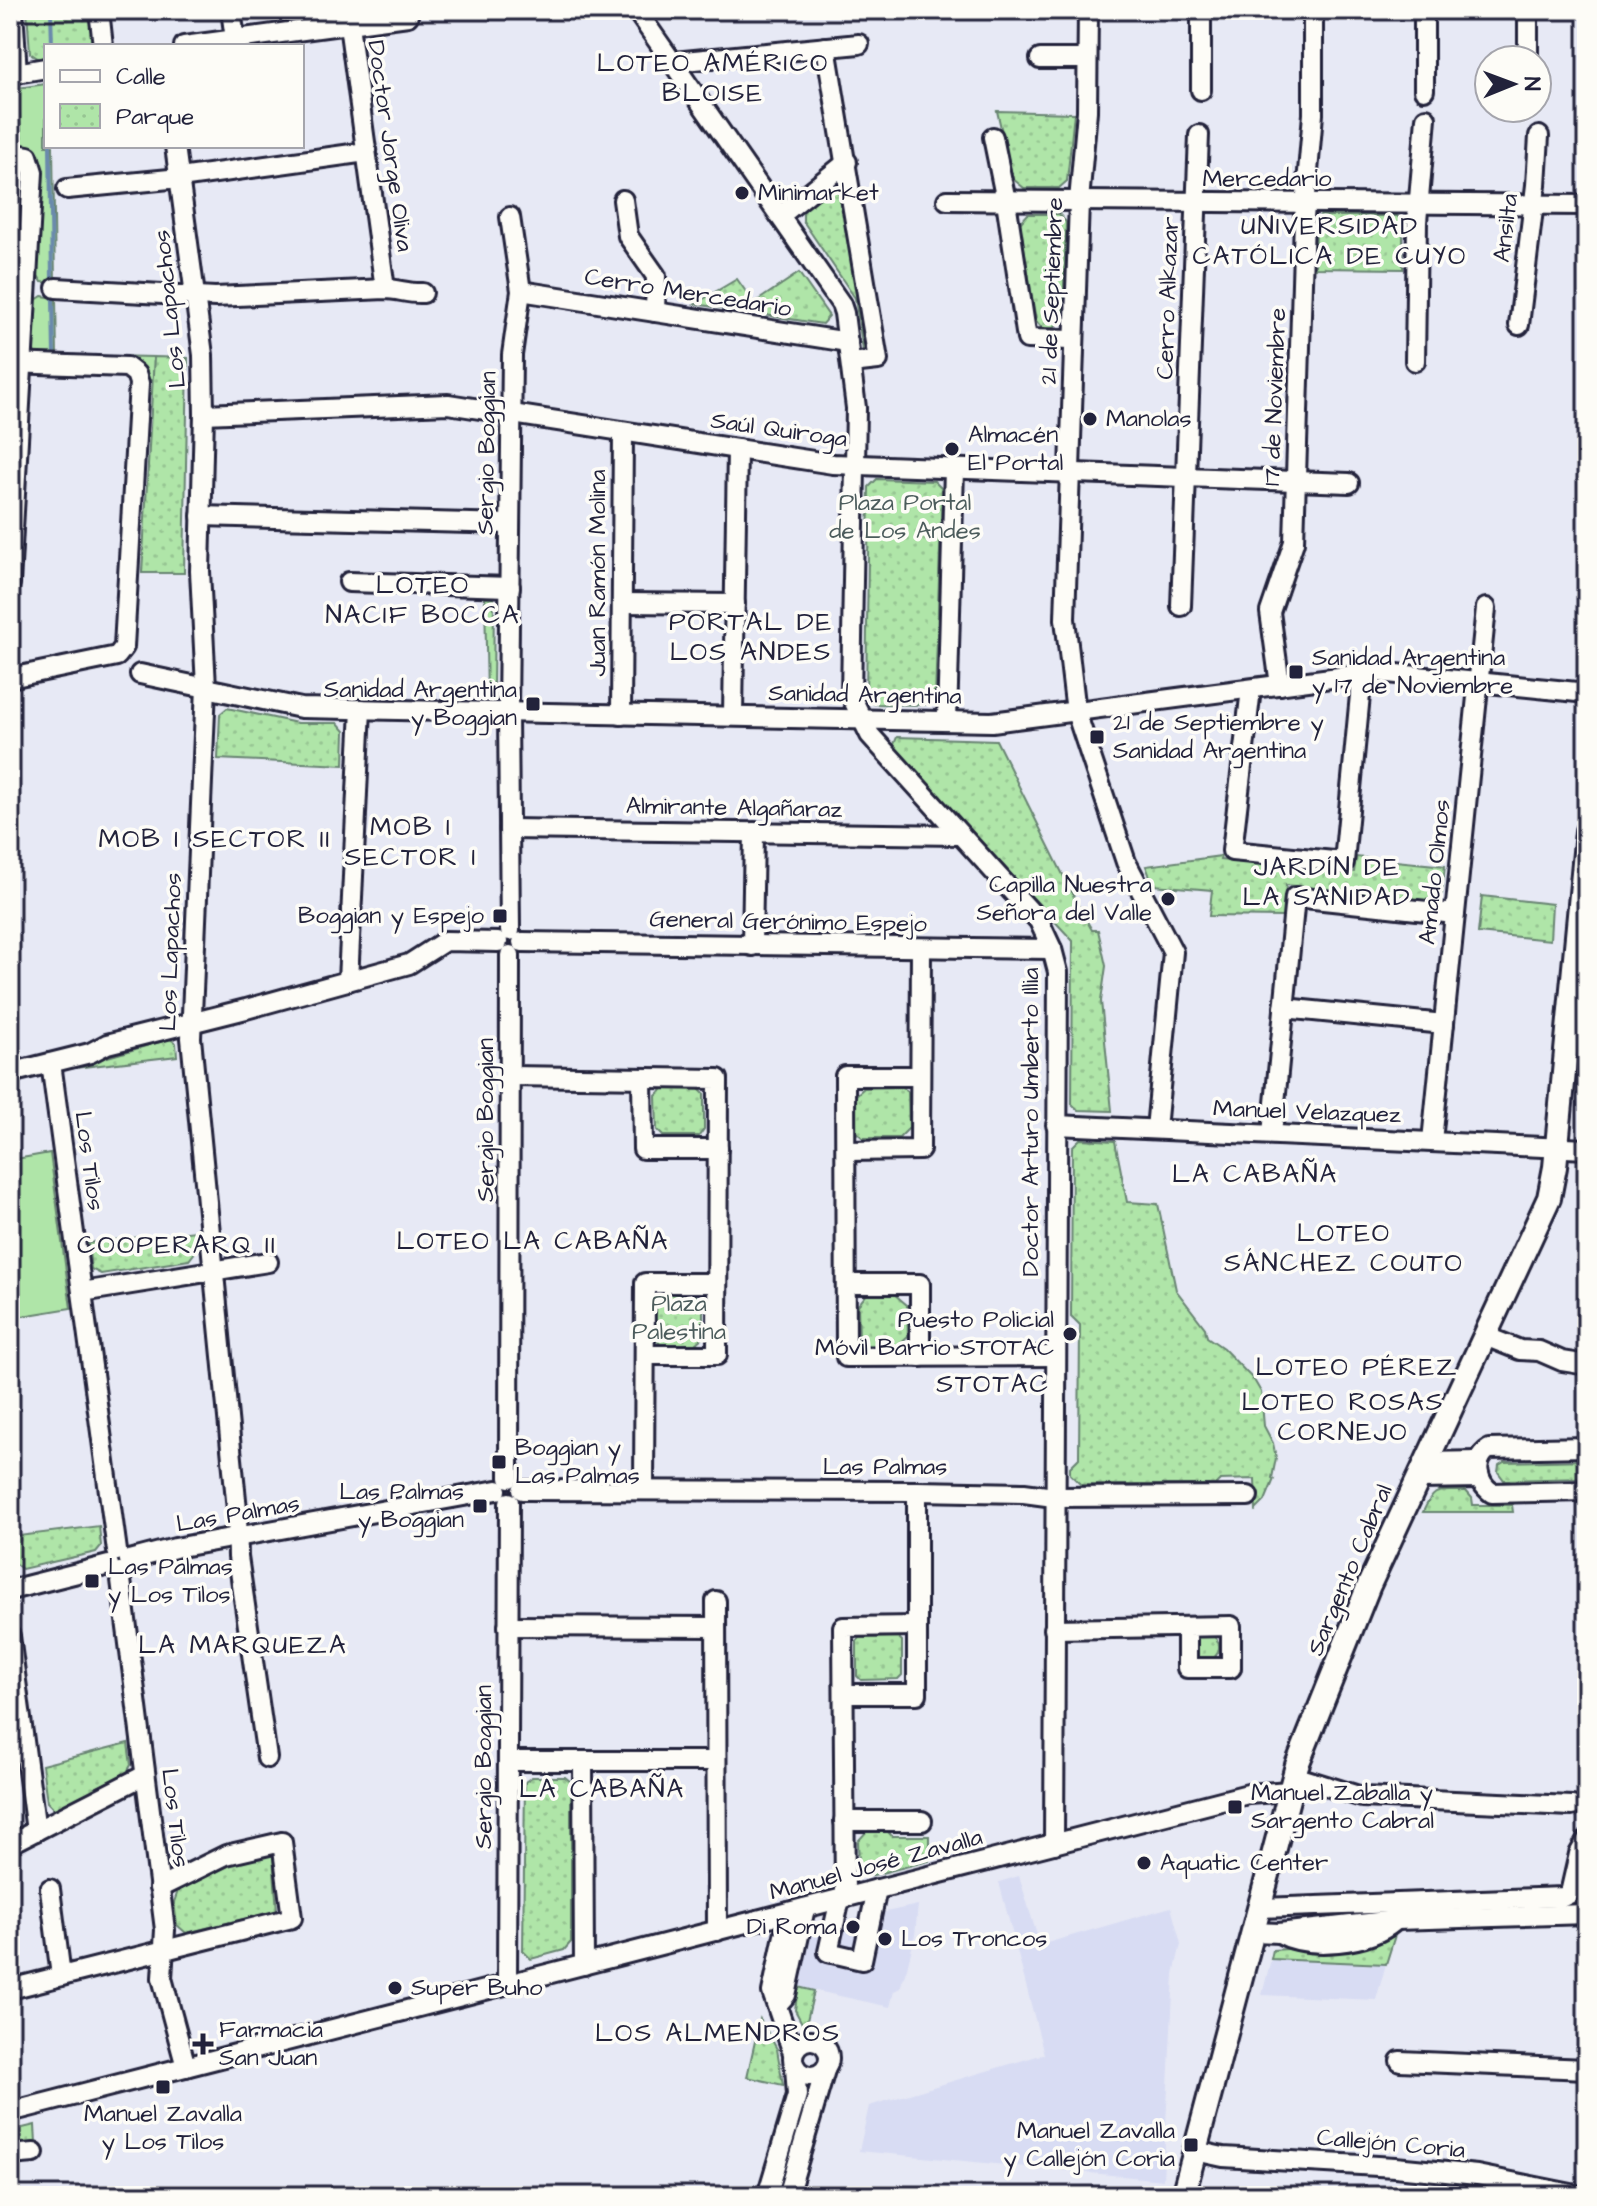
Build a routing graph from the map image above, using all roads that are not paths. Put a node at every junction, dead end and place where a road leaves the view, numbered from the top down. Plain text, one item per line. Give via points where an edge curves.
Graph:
1 (13, 10) edge
2 (99, 10) edge
3 (231, 10) edge
4 (636, 10) edge
5 (1088, 10) edge
6 (1201, 10) edge
7 (1313, 10) edge
8 (1424, 10) edge
9 (1528, 10) edge
10 (408, 16) dead end
11 (348, 17) edge
12 (235, 39) junction
13 (103, 44) edge
14 (199, 44) edge
15 (859, 44) dead end
16 (1528, 44) edge
17 (826, 47) junction
18 (1040, 59) dead end
19 (1087, 59) junction
20 (674, 62) junction
21 (44, 68) edge
22 (14, 74) edge
23 (1201, 90) dead end
24 (1424, 90) dead end
25 (1426, 118) dead end
26 (1199, 135) dead end
27 (1539, 136) dead end
28 (993, 137) dead end
29 (175, 148) edge
30 (366, 152) junction
31 (10, 153) edge
32 (847, 162) junction
33 (180, 178) junction
34 (67, 189) dead end
35 (623, 200) dead end
36 (947, 200) dead end
37 (1006, 201) junction
38 (1079, 201) junction
39 (1195, 202) junction
40 (1306, 203) junction
41 (1419, 204) junction
42 (1533, 204) junction
43 (1587, 205) edge
44 (780, 216) junction
45 (510, 217) dead end
46 (56, 288) dead end
47 (385, 289) junction
48 (521, 291) junction
49 (423, 293) dead end
50 (196, 296) junction
51 (655, 312) junction
52 (1519, 325) dead end
53 (1074, 340) junction
54 (848, 342) junction
55 (1415, 361) dead end
56 (16, 363) edge
57 (851, 363) junction
58 (204, 414) junction
59 (511, 414) junction
60 (623, 432) junction
61 (737, 449) junction
62 (855, 465) junction
63 (954, 469) junction
64 (1070, 473) junction
65 (1186, 477) junction
66 (1297, 481) junction
67 (1349, 483) dead end
68 (201, 516) junction
69 (510, 524) junction
70 (349, 582) dead end
71 (10, 583) edge
72 (510, 587) junction
73 (622, 603) junction
74 (735, 604) junction
75 (1181, 606) dead end
76 (1486, 608) dead end
77 (140, 674) dead end
78 (1362, 674) junction
79 (10, 678) edge
80 (1479, 682) junction
81 (1280, 685) junction
82 (206, 687) junction
83 (1251, 689) junction
84 (1587, 693) edge
85 (361, 709) junction
86 (1076, 712) junction
87 (508, 713) junction
88 (621, 715) junction
89 (733, 716) junction
90 (860, 719) junction
91 (947, 721) junction
92 (509, 829) junction
93 (1587, 831) edge
94 (754, 832) junction
95 (959, 835) junction
96 (1455, 914) junction
97 (510, 942) junction
98 (752, 946) junction
99 (921, 948) junction
100 (1052, 949) junction
101 (348, 981) junction
102 (1284, 1008) junction
103 (191, 1023) junction
104 (1444, 1024) junction
105 (51, 1063) junction
106 (10, 1073) edge
107 (510, 1076) junction
108 (920, 1076) junction
109 (642, 1078) junction
110 (1056, 1125) junction
111 (1156, 1129) junction
112 (1272, 1134) junction
113 (1432, 1141) junction
114 (1556, 1147) junction
115 (718, 1149) junction
116 (1587, 1149) edge
117 (846, 1151) junction
118 (268, 1262) dead end
119 (214, 1270) junction
120 (717, 1283) junction
121 (846, 1284) junction
122 (82, 1292) junction
123 (1485, 1336) junction
124 (645, 1355) junction
125 (1055, 1356) junction
126 (920, 1357) junction
127 (1587, 1365) edge
128 (1587, 1447) edge
129 (1479, 1470) junction
130 (1422, 1471) junction
131 (509, 1490) junction
132 (644, 1490) junction
133 (917, 1491) junction
134 (1587, 1491) edge
135 (1248, 1496) dead end
136 (1054, 1497) junction
137 (238, 1538) junction
138 (118, 1562) junction
139 (10, 1590) edge
140 (716, 1601) dead end
141 (508, 1626) junction
142 (917, 1626) junction
143 (716, 1627) junction
144 (1187, 1627) dead end
145 (1054, 1629) junction
146 (10, 1636) edge
147 (844, 1694) junction
148 (16, 1724) edge
149 (267, 1758) dead end
150 (508, 1761) junction
151 (583, 1761) junction
152 (716, 1761) junction
153 (145, 1775) junction
154 (1292, 1784) junction
155 (1572, 1806) dead end
156 (844, 1821) junction
157 (922, 1821) dead end
158 (36, 1831) junction
159 (1587, 1840) edge
160 (10, 1844) edge
161 (1054, 1844) junction
162 (159, 1888) junction
163 (50, 1889) dead end
164 (877, 1889) junction
165 (842, 1898) junction
166 (1259, 1908) junction
167 (797, 1910) junction
168 (1587, 1914) edge
169 (717, 1931) junction
170 (1253, 1932) junction
171 (164, 1950) junction
172 (584, 1965) junction
173 (61, 1976) junction
174 (507, 1984) junction
175 (10, 1989) edge
176 (778, 2004) junction
177 (795, 2048) junction
178 (1400, 2061) dead end
179 (186, 2067) junction
180 (1587, 2069) edge
181 (825, 2070) junction
182 (10, 2112) edge
183 (1195, 2151) junction
184 (34, 2153) dead end
185 (10, 2155) edge
186 (767, 2196) edge
187 (788, 2196) edge
188 (1183, 2196) edge
189 (1581, 2196) edge

1 - 22 street
2 - 13 street
3 - 12 street
4 - 20 street, Doctor Arturo Umberto Illia
5 - 19 street, 21 de Septiembre
6 - 23 street
7 - 40 street, 17 de Noviembre
8 - 24 street
9 - 16 street
10 - 11 street
11 - 12 street
11 - 30 street, Doctor Jorge Oliva
12 - 14 street
15 - 17 street
17 - 20 street
17 - 32 street
18 - 19 street
19 - 38 street, 21 de Septiembre
20 - 44 street, Doctor Arturo Umberto Illia
21 - 22 street
25 - 41 street
26 - 39 street, Cerro Alkazar
27 - 42 street, Ansilta
28 - 37 street
29 - 33 street, Los Lapachos
30 - 33 street
30 - 47 street, Doctor Jorge Oliva
31 - 56 street via 28,156 32,167
32 - 44 street
32 - 57 street via 878,360
33 - 34 street
33 - 50 street, Los Lapachos
35 - 51 street via 628,236 656,276
36 - 37 street, Mercedario
37 - 38 street, Mercedario
37 - 53 street via 1027,339
38 - 39 street, Mercedario
38 - 53 street, 21 de Septiembre
39 - 40 street, Mercedario
39 - 65 street, Cerro Alkazar
40 - 41 street, Mercedario
40 - 66 street, 17 de Noviembre
41 - 42 street, Mercedario
41 - 55 street
42 - 43 street, Mercedario
42 - 52 street, Ansilta
44 - 54 street, Doctor Arturo Umberto Illia via 841,304
45 - 48 street, Sergio Boggian
46 - 50 street
47 - 49 street
47 - 50 street
48 - 51 street, Cerro Mercedario
48 - 59 street, Sergio Boggian
50 - 58 street, Los Lapachos
51 - 54 street, Cerro Mercedario
53 - 64 street, 21 de Septiembre
54 - 57 street, Doctor Arturo Umberto Illia
56 - 71 street
56 - 79 street via 127,367 139,383 124,647 117,656
57 - 62 street, Doctor Arturo Umberto Illia
58 - 59 street, Saúl Quiroga via 448,404
58 - 68 street, Los Lapachos
59 - 60 street, Saúl Quiroga
59 - 69 street, Sergio Boggian
60 - 61 street, Saúl Quiroga
60 - 73 street, Juan Ramón Molina
61 - 62 street, Saúl Quiroga
61 - 74 street
62 - 63 street, Saúl Quiroga
62 - 90 street, Doctor Arturo Umberto Illia via 851,696
63 - 64 street, Saúl Quiroga
63 - 91 street
64 - 65 street, Saúl Quiroga
64 - 86 street, 21 de Septiembre via 1065,619
65 - 66 street, Saúl Quiroga
65 - 75 street, Cerro Alkazar
66 - 67 street, Saúl Quiroga
66 - 81 street, 17 de Noviembre via 1294,542 1270,612
68 - 69 street
68 - 82 street, Los Lapachos
69 - 72 street, Sergio Boggian
70 - 72 street
72 - 87 street, Sergio Boggian
73 - 74 street
73 - 88 street, Juan Ramón Molina
74 - 89 street
76 - 80 street, Amado Olmos
77 - 82 street, Sanidad Argentina
78 - 80 street, Sanidad Argentina
78 - 81 street, Sanidad Argentina
78 - 83 street via 1344,862 1232,851
80 - 84 street, Sanidad Argentina
80 - 96 street, Amado Olmos
81 - 83 street, Sanidad Argentina
82 - 85 street, Sanidad Argentina via 301,708
82 - 103 street, Los Lapachos
83 - 86 street, Sanidad Argentina
85 - 87 street, Sanidad Argentina
85 - 101 street
86 - 91 street, Sanidad Argentina via 992,722
86 - 111 street, 21 de Septiembre via 1126,862 1173,952
87 - 88 street, Sanidad Argentina
87 - 92 street, Sergio Boggian
88 - 89 street, Sanidad Argentina
89 - 90 street, Sanidad Argentina
90 - 91 street, Sanidad Argentina
90 - 95 street, Doctor Arturo Umberto Illia
92 - 94 street, Almirante Algañaraz
92 - 97 street, Sergio Boggian
93 - 114 main road, Sargento Cabral
94 - 95 street, Almirante Algañaraz
94 - 98 street
95 - 100 street, Doctor Arturo Umberto Illia via 1039,921
96 - 102 street via 1295,897
96 - 104 street, Amado Olmos
97 - 98 street, General Gerónimo Espejo
97 - 101 street, General Gerónimo Espejo via 445,941 409,964
97 - 107 street, Sergio Boggian
98 - 99 street, General Gerónimo Espejo
99 - 100 street, General Gerónimo Espejo
99 - 108 street
100 - 110 street, Doctor Arturo Umberto Illia via 1058,972
101 - 103 street, General Gerónimo Espejo
102 - 104 street
102 - 112 street
103 - 105 street, General Gerónimo Espejo
103 - 119 street, Los Lapachos
104 - 113 street, Amado Olmos
105 - 106 street, General Gerónimo Espejo
105 - 122 street, Los Tilos
107 - 109 street
107 - 131 street, Sergio Boggian
108 - 117 street via 920,1150
108 - 117 street via 845,1076
109 - 115 street via 718,1079
109 - 115 street via 643,1149
110 - 111 street, Manuel Velazquez
110 - 125 street, Doctor Arturo Umberto Illia
111 - 112 street, Manuel Velazquez
112 - 113 street, Manuel Velazquez
113 - 114 street, Manuel Velazquez
114 - 116 street, Manuel Velazquez
114 - 123 main road, Sargento Cabral via 1549,1198
115 - 120 street
117 - 121 street
118 - 119 street
119 - 122 street
119 - 137 street, Los Lapachos
120 - 124 street via 717,1355
120 - 124 street via 645,1283
121 - 126 street via 920,1284
121 - 126 street via 846,1357
122 - 138 street, Los Tilos
123 - 127 street
123 - 130 main road, Sargento Cabral
124 - 132 street
125 - 126 street
125 - 136 street, Doctor Arturo Umberto Illia
128 - 129 street via 1489,1449
129 - 130 street
129 - 134 street via 1483,1486 1492,1493
130 - 154 main road, Sargento Cabral via 1369,1585
131 - 132 street, Las Palmas
131 - 137 street, Las Palmas
131 - 141 street, Sergio Boggian
132 - 133 street, Las Palmas
133 - 136 street, Las Palmas
133 - 142 street
135 - 136 street, Las Palmas
136 - 145 street, Doctor Arturo Umberto Illia
137 - 138 street, Las Palmas
137 - 149 street, Los Lapachos
138 - 139 street, Las Palmas
138 - 153 street, Los Tilos
140 - 143 street
141 - 143 street
141 - 150 street, Sergio Boggian
142 - 147 street via 917,1694
142 - 147 street via 843,1627
143 - 152 street
144 - 145 street
145 - 161 street, Doctor Arturo Umberto Illia
146 - 148 street
147 - 156 street
148 - 158 street
150 - 151 street
150 - 174 street, Sergio Boggian
151 - 152 street
151 - 172 street
152 - 169 street
153 - 158 street
153 - 162 street, Los Tilos
154 - 155 street via 1362,1797
154 - 161 street, Manuel José Zavalla
154 - 166 main road, Sargento Cabral
156 - 157 street
156 - 165 street
158 - 160 street
159 - 166 street via 1571,1889 1563,1897
161 - 164 street, Manuel José Zavalla
162 - 171 street, Los Tilos
162 - 171 street via 226,1855 282,1842 292,1918
163 - 173 street
164 - 165 street, Manuel José Zavalla
164 - 165 street via 862,1960 828,1952
165 - 167 street, Manuel José Zavalla
166 - 170 main road, Sargento Cabral
167 - 169 street, Manuel José Zavalla
167 - 176 street via 786,1995
167 - 176 street via 772,1992
168 - 170 street via 1396,1920
169 - 172 street, Manuel José Zavalla
170 - 183 main road, Sargento Cabral
171 - 173 street
171 - 179 street, Los Tilos via 162,1978
172 - 174 street, Manuel José Zavalla
173 - 175 street
174 - 179 street, Manuel José Zavalla
176 - 177 street
177 - 181 street via 809,2076
177 - 181 street via 816,2041 825,2047
177 - 186 street via 797,2095
178 - 180 street
179 - 182 street, Manuel José Zavalla
181 - 187 street
183 - 188 main road, Sargento Cabral
183 - 189 street, Callejón Coria via 1477,2175
184 - 185 street

